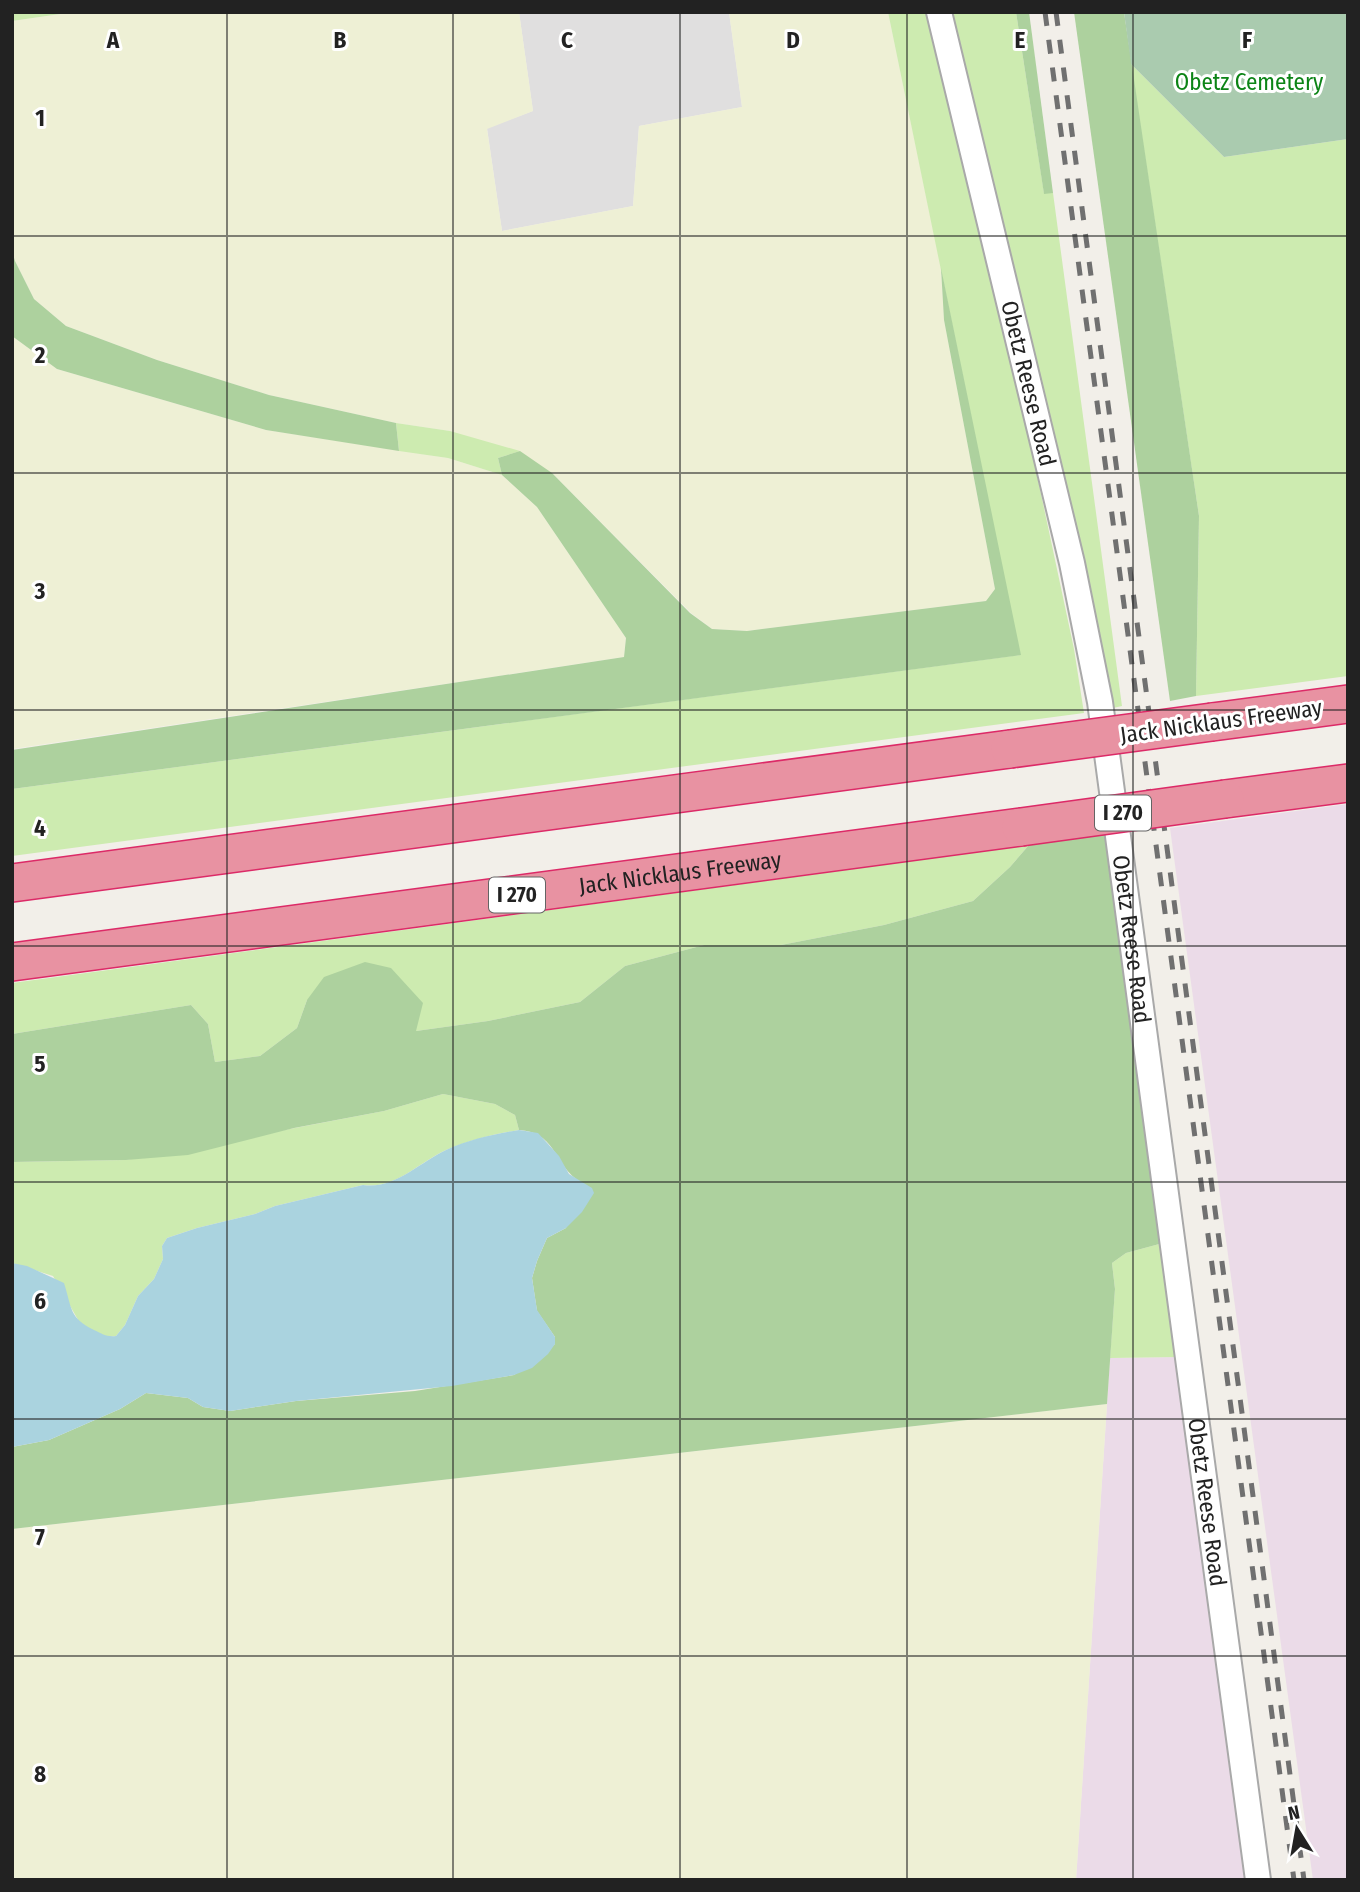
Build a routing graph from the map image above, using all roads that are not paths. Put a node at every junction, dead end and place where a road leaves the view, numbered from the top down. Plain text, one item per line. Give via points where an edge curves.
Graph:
1 (939, 12) edge
2 (1348, 705) edge
3 (1348, 783) edge
4 (12, 883) edge
5 (12, 962) edge
6 (1258, 1880) edge

1 - 6 street, Obetz Reese Road via 1072,563 1100,702
2 - 4 highway, Jack Nicklaus Freeway, bridge
3 - 5 highway, Jack Nicklaus Freeway / I 270, bridge

